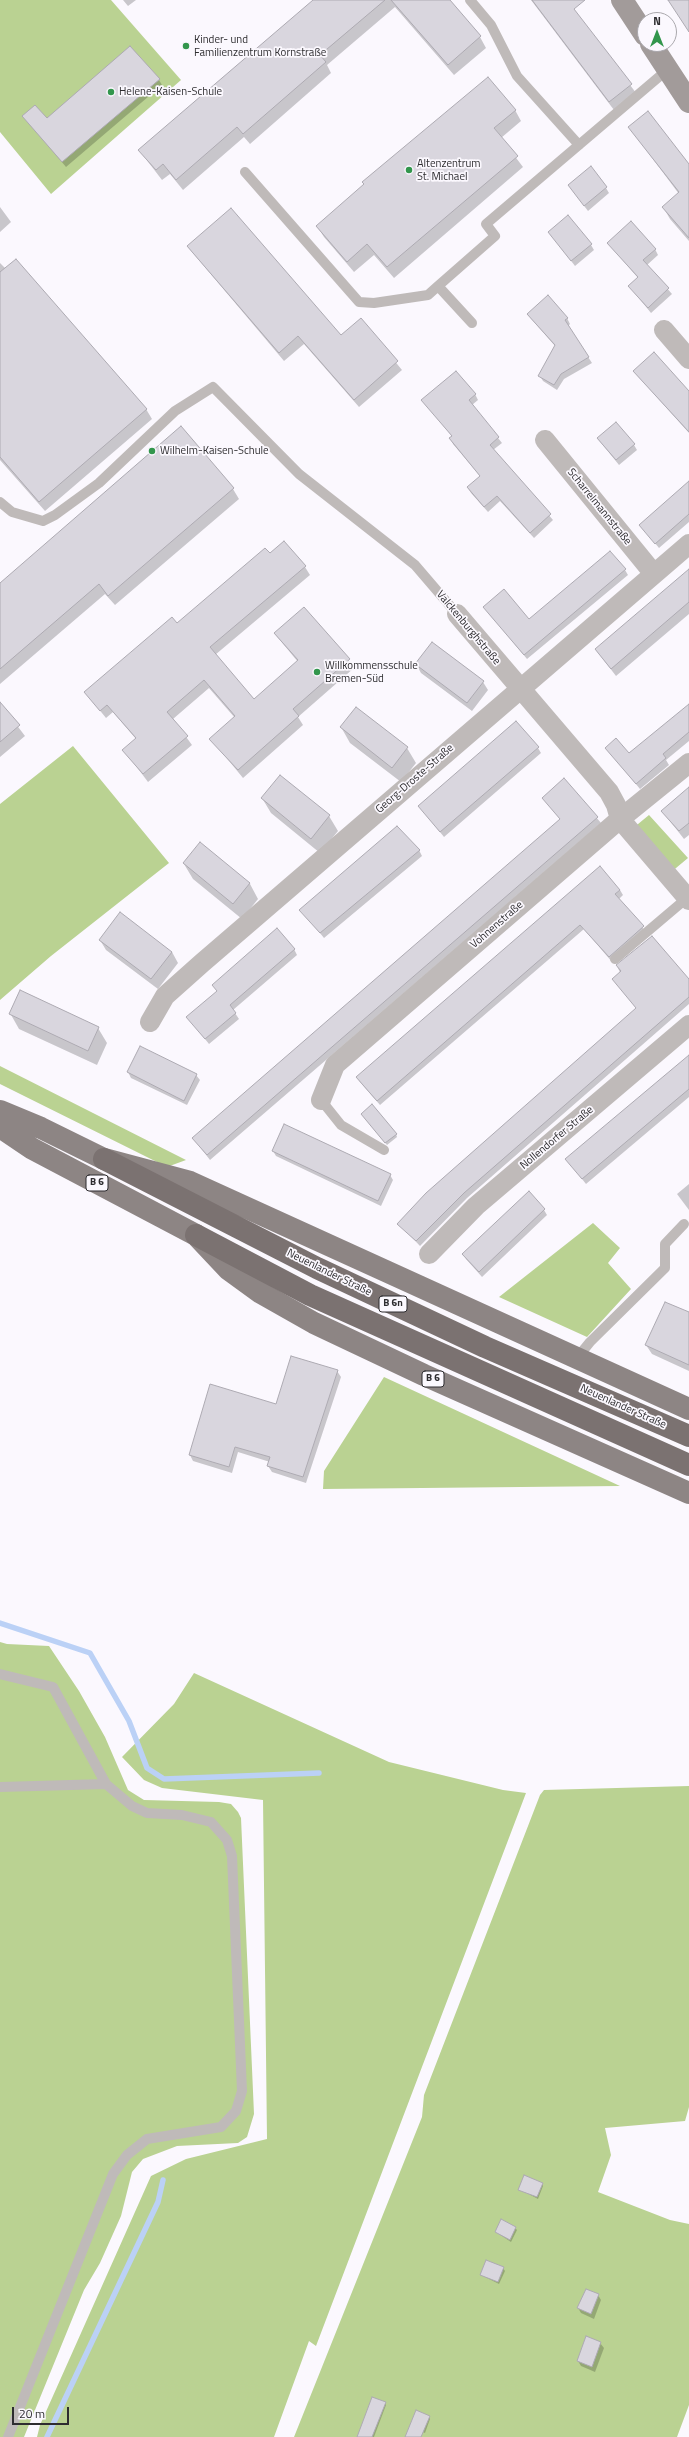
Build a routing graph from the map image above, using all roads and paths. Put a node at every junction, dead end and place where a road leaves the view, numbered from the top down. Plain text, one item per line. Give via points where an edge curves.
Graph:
1 (470, 0) edge
2 (622, 0) edge
3 (637, 23) edge
4 (656, 52) edge
5 (667, 70) junction
6 (689, 102) edge
7 (579, 145) junction
8 (245, 172) dead end
9 (438, 286) junction
10 (472, 323) dead end
11 (664, 330) dead end
12 (689, 359) edge
13 (545, 440) dead end
14 (0, 502) edge
15 (689, 544) edge
16 (654, 574) junction
17 (457, 614) joint
18 (519, 688) junction
19 (689, 763) edge
20 (620, 819) junction
21 (688, 899) edge
22 (615, 959) dead end
23 (150, 1022) dead end
24 (689, 1025) edge
25 (321, 1100) joint
26 (0, 1111) edge
27 (0, 1127) edge
28 (384, 1150) dead end
29 (104, 1159) junction
30 (684, 1224) dead end
31 (196, 1235) junction
32 (429, 1254) dead end
33 (577, 1358) junction
34 (689, 1409) edge
35 (689, 1436) edge
36 (689, 1465) edge
37 (689, 1494) edge
38 (0, 1674) edge
39 (106, 1784) junction
40 (0, 1787) edge
41 (8, 2437) edge

1 - 7 lane via 491,25 517,76
2 - 3 street
4 - 5 street
5 - 6 street
5 - 7 lane
7 - 9 lane via 486,224 495,236
8 - 9 lane via 359,302 374,303 428,294
9 - 10 lane
11 - 12 street
13 - 16 street, Scharrelmannstraße
14 - 17 lane, Valckenburghstraße via 12,512 43,520 55,515 99,483 175,412 213,387 298,474 415,565
15 - 16 street, Georg-Droste-Straße
16 - 18 street, Georg-Droste-Straße
17 - 18 street, Valckenburghstraße
18 - 20 street, Valckenburghstraße via 609,792
18 - 23 street, Georg-Droste-Straße via 171,991
19 - 20 street, Vohnenstraße
20 - 21 street, Valckenburghstraße
20 - 25 street, Vohnenstraße via 335,1065
21 - 22 lane
24 - 32 street, Nollendorfer Straße via 476,1206
25 - 28 lane via 342,1125
26 - 29 main road, Neuenlander Straße / B 6
27 - 31 main road, B 6 via 30,1148
29 - 33 main road, Neuenlander Straße / B 6 via 190,1182
29 - 35 highway, Neuenlander Straße / B 6n via 317,1268 485,1347
30 - 33 lane via 665,1244 664,1268
31 - 36 highway, B 6n via 310,1295
31 - 37 main road, B 6 via 228,1269 260,1293 314,1323
33 - 34 main road, Neuenlander Straße / B 6
38 - 39 lane via 53,1687
39 - 40 lane
39 - 41 lane via 132,1806 147,1813 182,1815 211,1822 227,1840 232,1856 242,2091 236,2111 221,2128 147,2139 127,2155 113,2174

